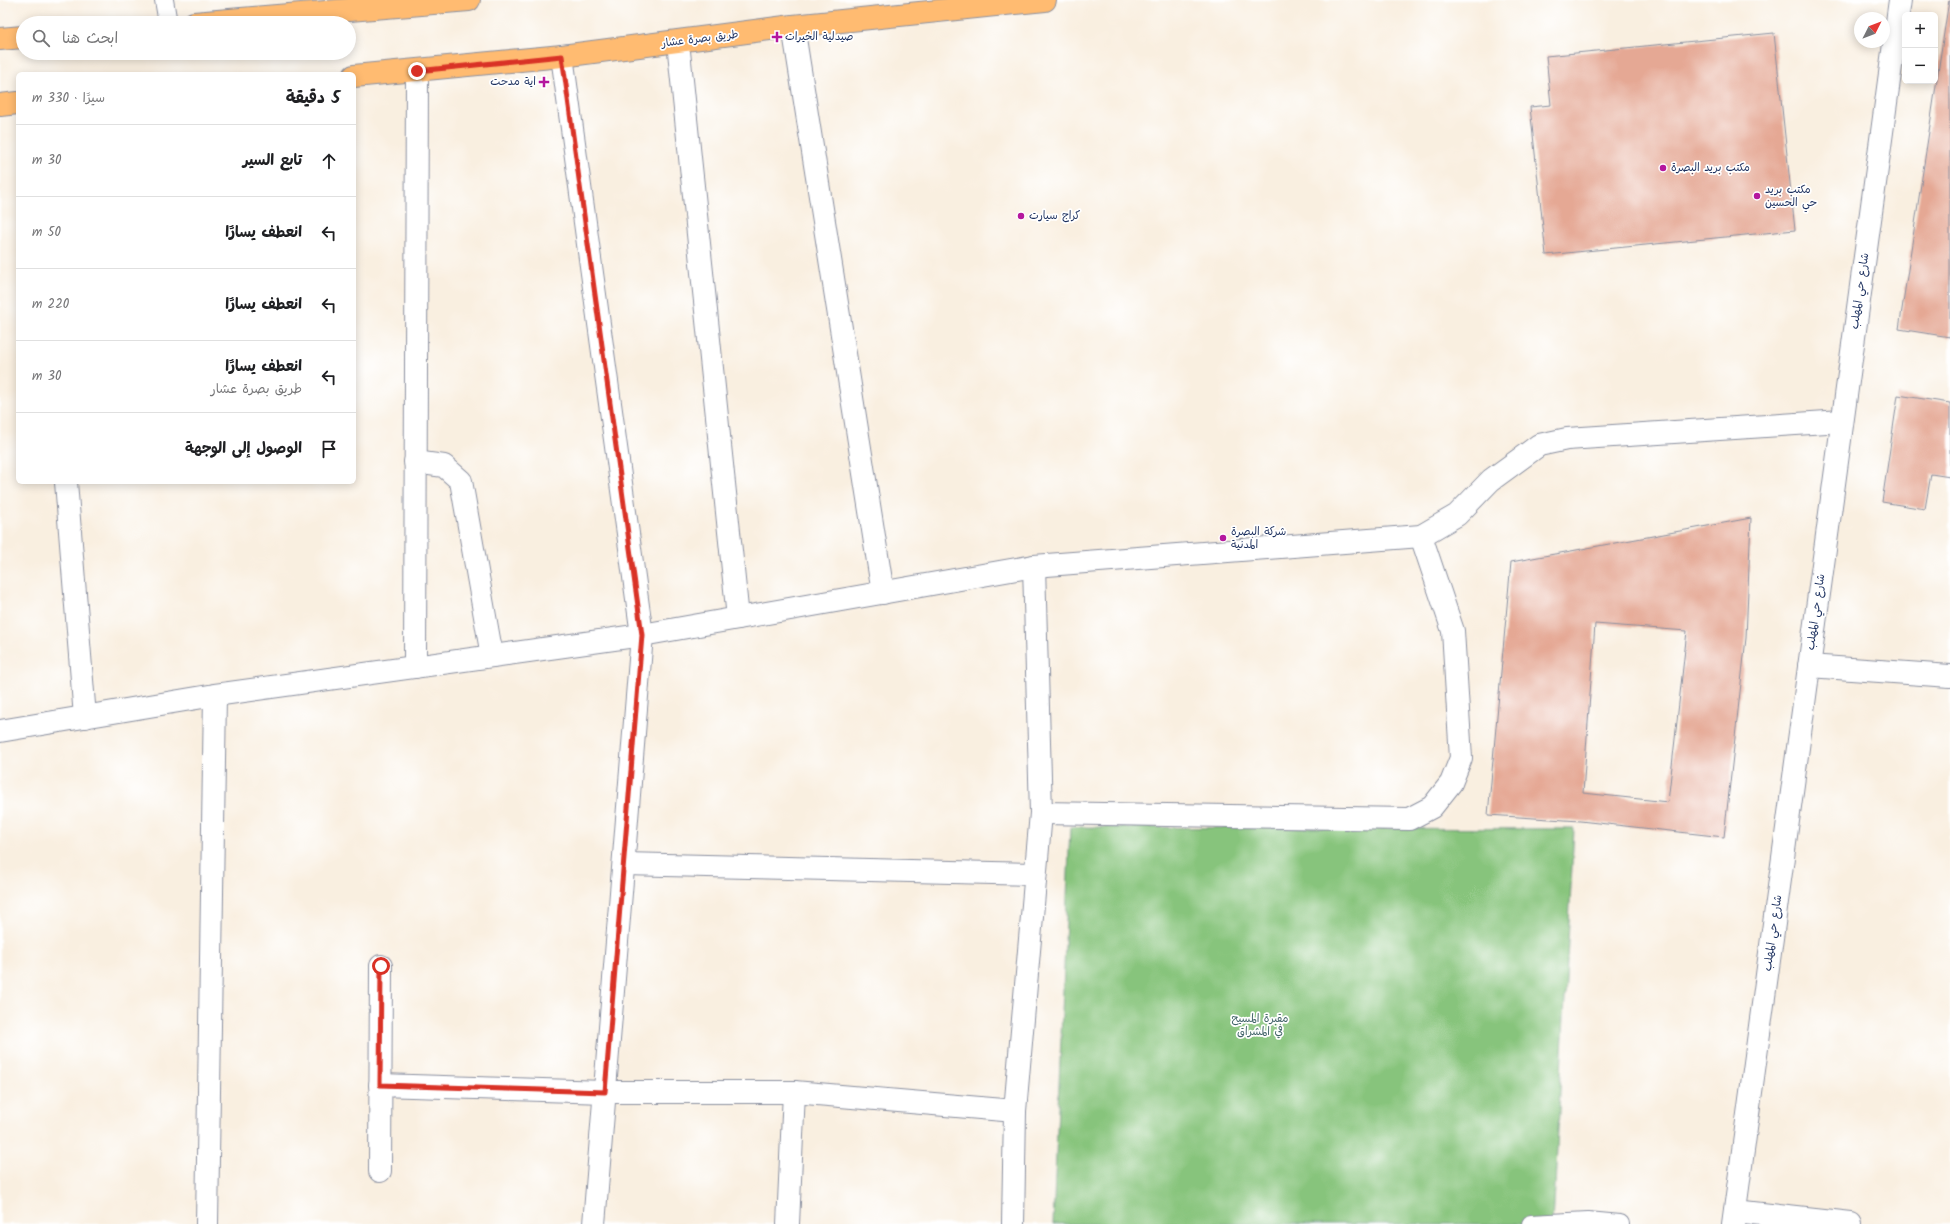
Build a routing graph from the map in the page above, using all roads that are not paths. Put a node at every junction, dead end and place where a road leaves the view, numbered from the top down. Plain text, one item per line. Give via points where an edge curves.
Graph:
1 (164, 0) edge
2 (469, 0) edge
3 (1045, 0) edge
4 (1900, 0) edge
5 (167, 16) edge
6 (278, 16) edge
7 (792, 26) junction
8 (16, 38) edge
9 (0, 39) edge
10 (678, 42) junction
11 (562, 56) junction
12 (417, 71) junction
13 (356, 76) edge
14 (16, 103) edge
15 (0, 105) edge
16 (1842, 421) junction
17 (416, 462) junction
18 (66, 484) edge
19 (1421, 536) junction
20 (1034, 566) junction
21 (883, 593) junction
22 (738, 618) junction
23 (642, 635) junction
24 (492, 656) junction
25 (1809, 666) junction
26 (415, 667) junction
27 (1950, 676) edge
28 (215, 695) junction
29 (85, 717) junction
30 (0, 731) edge
31 (1040, 812) junction
32 (624, 864) junction
33 (1035, 874) junction
34 (381, 966) dead end
35 (380, 1085) junction
36 (605, 1092) junction
37 (794, 1092) junction
38 (1015, 1111) junction
39 (380, 1171) dead end
40 (1734, 1217) edge
41 (207, 1224) edge
42 (594, 1224) edge
43 (788, 1224) edge
44 (1013, 1224) edge
45 (1531, 1224) edge
46 (1620, 1224) edge
47 (1851, 1224) edge

1 - 5 lane
2 - 6 main road
3 - 7 main road, طريق بصرة عشار
4 - 16 street, شارع حي المهلب
7 - 10 main road, طريق بصرة عشار
7 - 21 street
8 - 9 main road
10 - 11 main road, طريق بصرة عشار
10 - 22 street
11 - 12 main road, طريق بصرة عشار
11 - 23 street
12 - 13 main road, طريق بصرة عشار
12 - 17 street
14 - 15 main road
16 - 19 street via 1568,439 1539,445 1491,480 1457,514
16 - 25 street, شارع حي المهلب
17 - 24 street via 444,466 461,481
17 - 26 street
18 - 29 street
19 - 20 street
19 - 31 street via 1453,631 1461,758 1451,783 1432,807 1409,819
20 - 21 street
20 - 31 street
21 - 22 street
22 - 23 street
23 - 24 street
23 - 32 street
24 - 26 street
25 - 27 street
25 - 40 street, شارع حي المهلب
26 - 28 street
28 - 29 street
28 - 41 street
29 - 30 street
31 - 33 street
32 - 33 street
32 - 36 street
33 - 38 street
34 - 35 street
35 - 36 street
35 - 39 street
36 - 37 street
36 - 42 street
37 - 38 street
37 - 43 street
38 - 44 street
40 - 47 street
45 - 46 lane via 1588,1221

